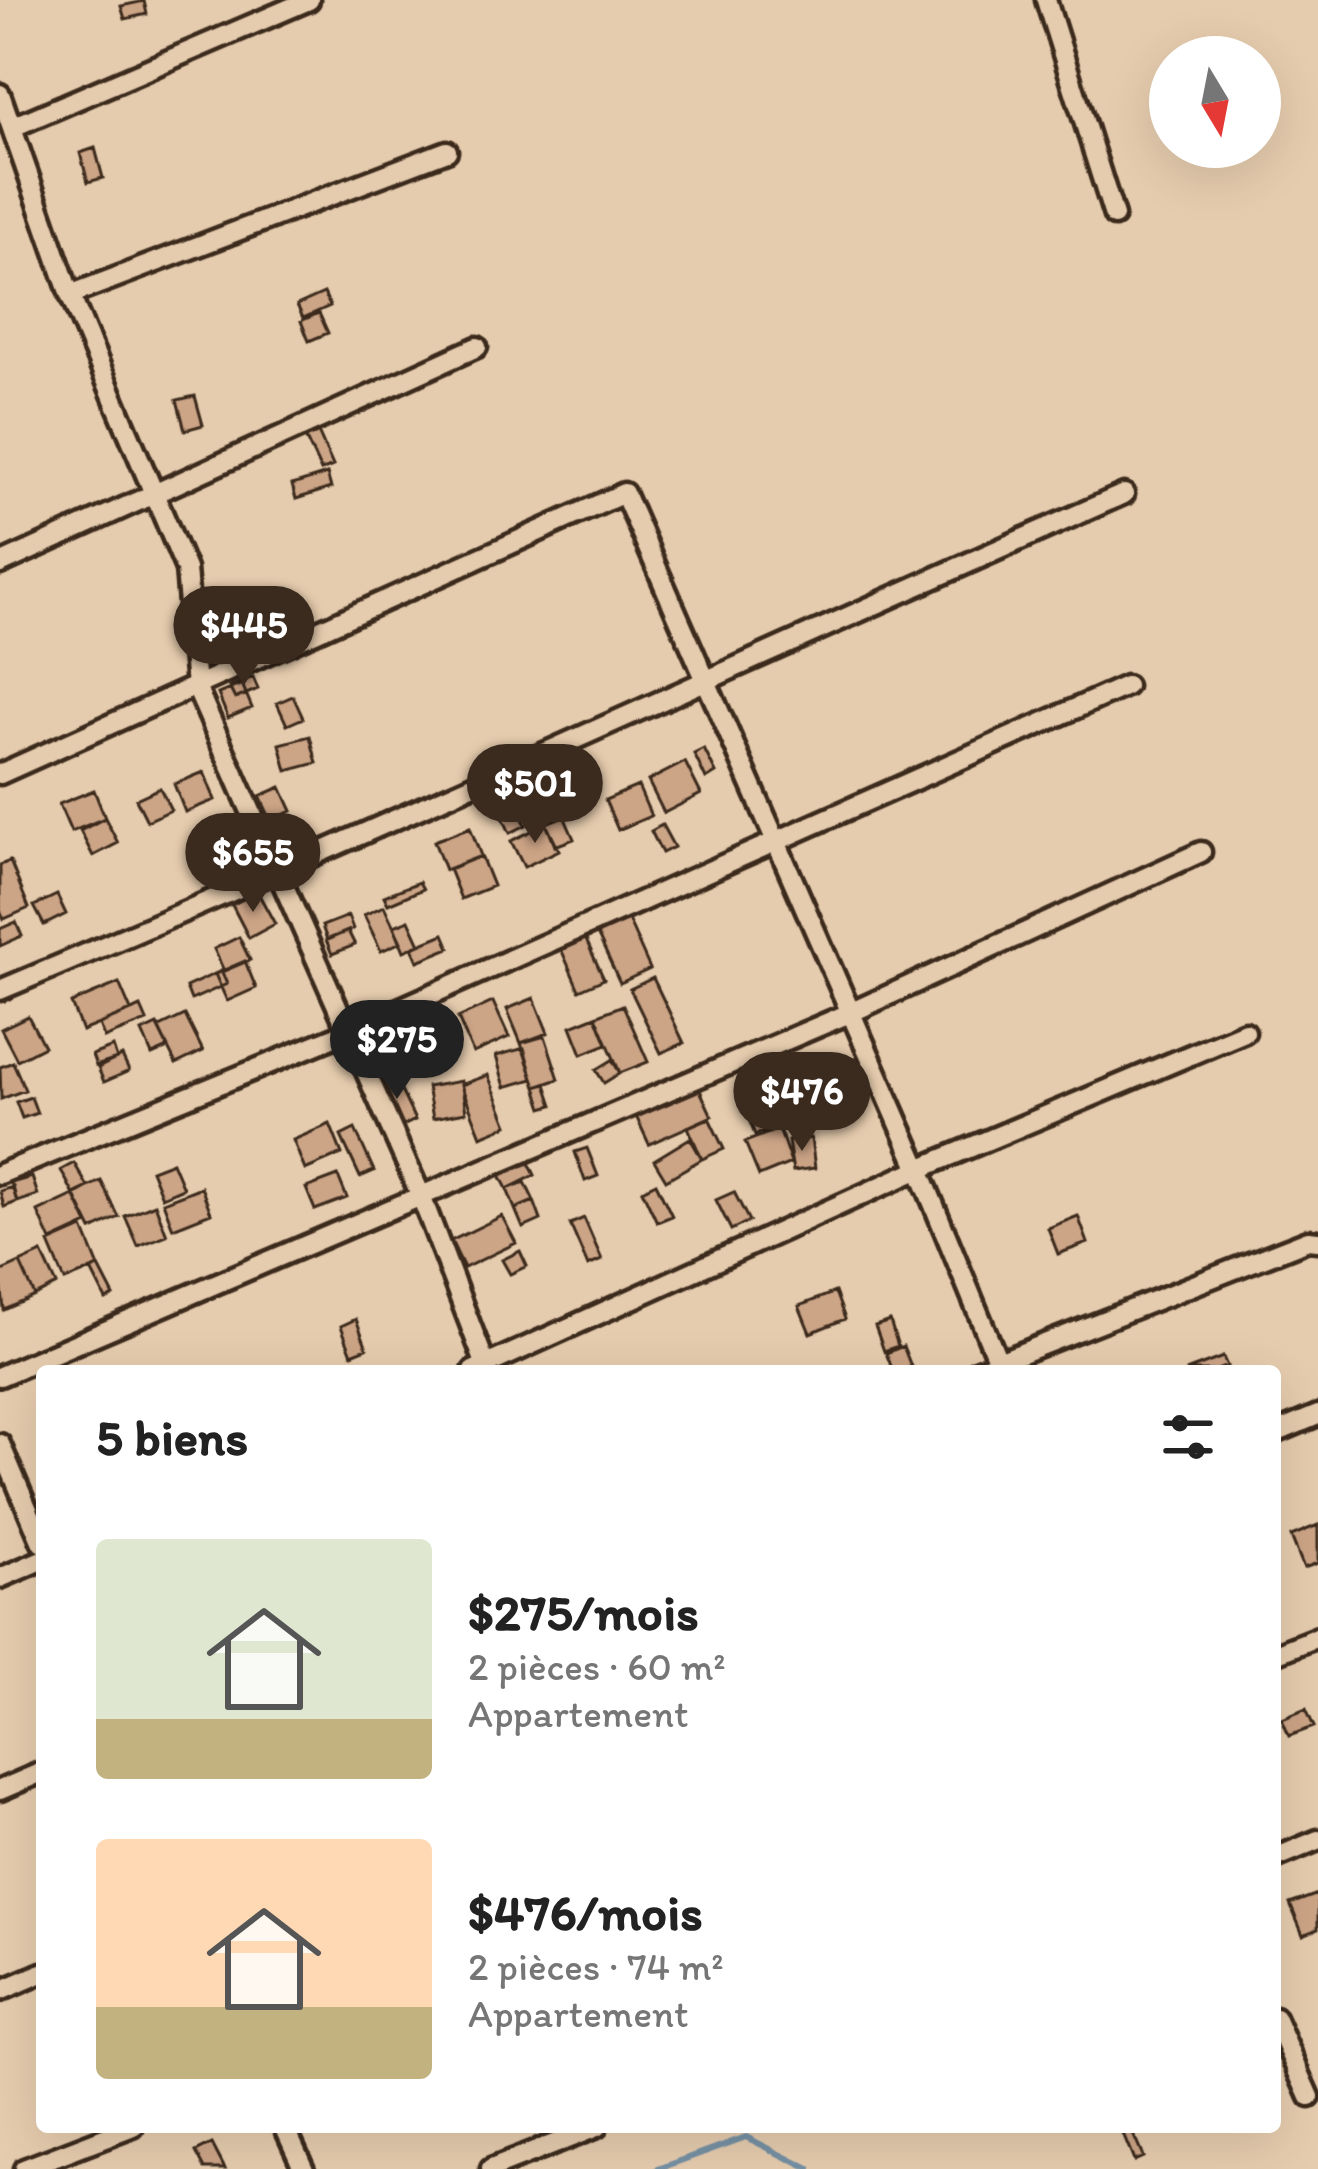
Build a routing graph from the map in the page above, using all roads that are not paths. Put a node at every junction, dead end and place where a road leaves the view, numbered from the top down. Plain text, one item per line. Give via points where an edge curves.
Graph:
1 (249, 0) edge
2 (310, 0) edge
3 (1046, 0) edge
4 (258, 22) junction
5 (0, 94) edge
6 (13, 127) junction
7 (447, 151) dead end
8 (1114, 216) dead end
9 (70, 295) junction
10 (477, 347) dead end
11 (151, 494) junction
12 (1124, 494) dead end
13 (0, 564) edge
14 (705, 678) junction
15 (1126, 686) dead end
16 (196, 687) junction
17 (0, 774) edge
18 (776, 839) junction
19 (1201, 852) dead end
20 (278, 874) junction
21 (0, 990) edge
22 (852, 1012) junction
23 (349, 1031) junction
24 (1245, 1033) dead end
25 (919, 1168) junction
26 (0, 1174) edge
27 (422, 1196) junction
28 (1318, 1241) edge
29 (481, 1365) edge
30 (491, 1365) edge
31 (1000, 1365) edge
32 (1002, 1365) edge
33 (0, 1376) edge
34 (1318, 1415) edge
35 (1281, 1430) edge
36 (0, 1444) edge
37 (36, 1529) edge
38 (36, 1563) edge
39 (0, 1578) edge
40 (1318, 1637) edge
41 (1281, 1652) edge
42 (36, 1775) edge
43 (0, 1790) edge
44 (1318, 1840) edge
45 (1281, 1855) edge
46 (36, 1975) edge
47 (0, 1991) edge
48 (1281, 2032) edge
49 (1310, 2097) dead end
50 (117, 2133) edge
51 (288, 2133) edge
52 (582, 2133) edge
53 (24, 2169) edge
54 (304, 2169) edge
55 (490, 2169) edge

1 - 4 street
2 - 4 street
3 - 8 street
4 - 6 street
5 - 6 street
6 - 9 street
7 - 9 street
9 - 11 street
10 - 11 street
11 - 13 street
11 - 16 street via 186,569
12 - 14 street
14 - 16 street via 625,493
14 - 18 street
14 - 20 street
15 - 18 street
16 - 17 street
16 - 20 street
18 - 22 street
18 - 23 street
19 - 22 street
20 - 21 street
20 - 23 street
22 - 25 street
22 - 27 street
23 - 26 street
23 - 27 street
24 - 25 street
25 - 30 street
25 - 31 street
27 - 29 street
27 - 33 street
28 - 32 street
34 - 35 street
36 - 37 street
38 - 39 street
40 - 41 street
42 - 43 street
44 - 45 street
46 - 47 street
48 - 49 street
50 - 53 street
51 - 54 street
52 - 55 street

